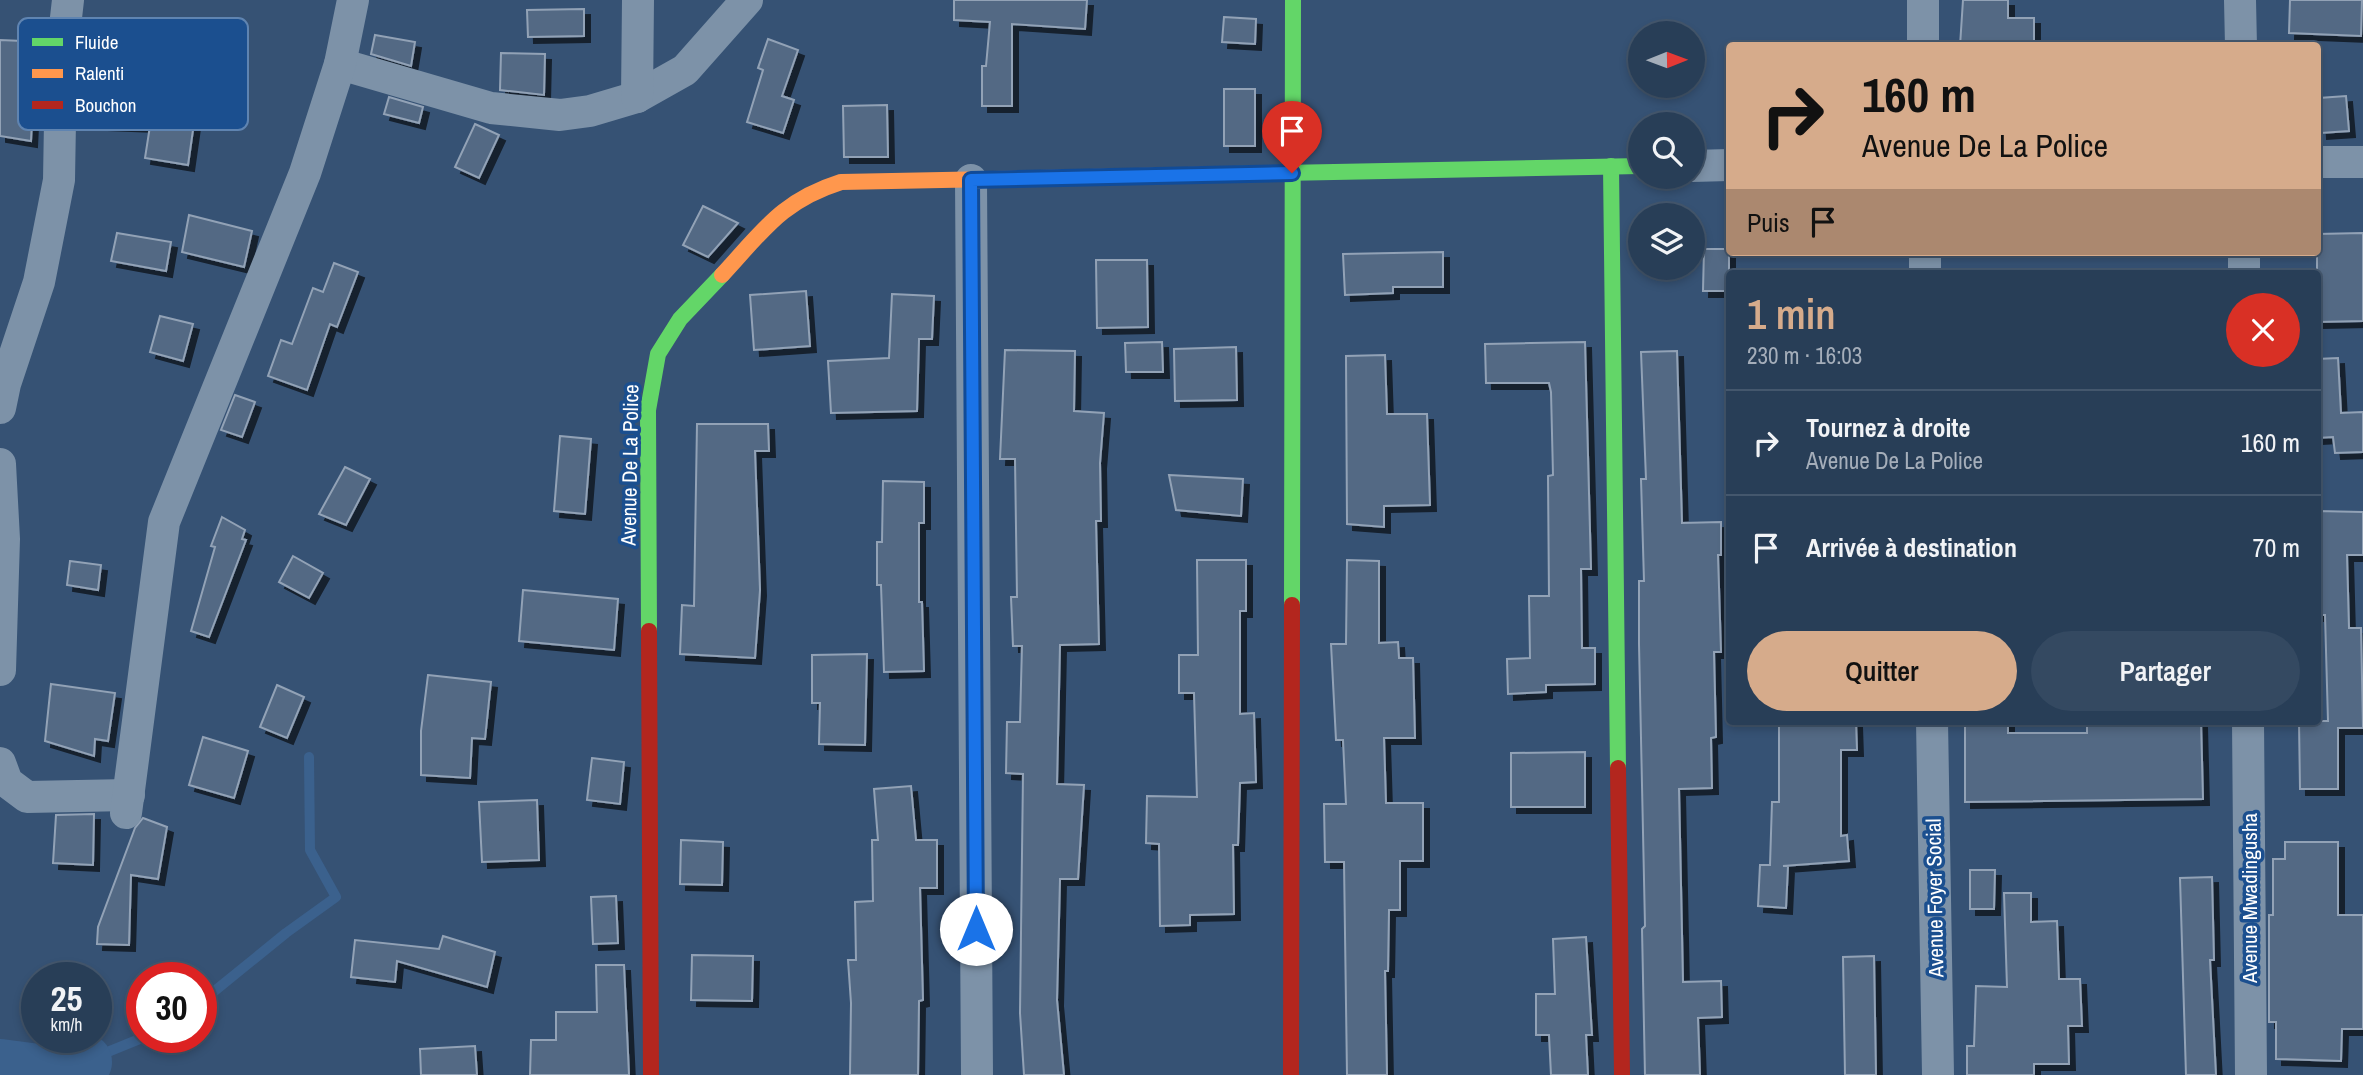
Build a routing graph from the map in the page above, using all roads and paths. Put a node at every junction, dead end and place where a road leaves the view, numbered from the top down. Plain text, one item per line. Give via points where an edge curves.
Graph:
1 (68, 0) edge
2 (353, 0) edge
3 (638, 0) edge
4 (747, 0) edge
5 (1293, 0) edge
6 (1923, 0) edge
7 (2240, 0) edge
8 (66, 18) edge
9 (1923, 42) edge
10 (2241, 42) edge
11 (341, 64) junction
12 (637, 97) junction
13 (60, 130) edge
14 (2321, 162) edge
15 (2363, 162) edge
16 (1726, 165) edge
17 (1611, 166) junction
18 (1628, 166) edge
19 (1705, 166) edge
20 (1292, 173) junction
21 (971, 180) junction
22 (0, 408) edge
23 (0, 464) edge
24 (0, 670) edge
25 (1932, 725) edge
26 (2248, 725) edge
27 (0, 763) edge
28 (651, 1075) edge
29 (977, 1075) edge
30 (1291, 1075) edge
31 (1622, 1075) edge
32 (1938, 1075) edge
33 (2251, 1075) edge

1 - 8 street
2 - 11 street
3 - 12 street
4 - 12 street via 685,70
5 - 20 street
6 - 9 street
7 - 10 street
11 - 12 street via 491,107 532,114 560,115
11 - 27 street via 305,173 164,522 128,804 27,797 8,782
13 - 22 street via 59,180 39,282
14 - 15 street
16 - 19 street
17 - 18 street, Avenue De La Police
17 - 20 street, Avenue De La Police
17 - 31 street
20 - 21 street, Avenue De La Police
20 - 30 street
21 - 28 street, Avenue De La Police via 841,182 812,191 785,207 735,258 680,319 658,354 648,410
21 - 29 street
23 - 24 street via 4,539
25 - 32 street, Avenue Foyer Social
26 - 33 street, Avenue Mwadingusha

